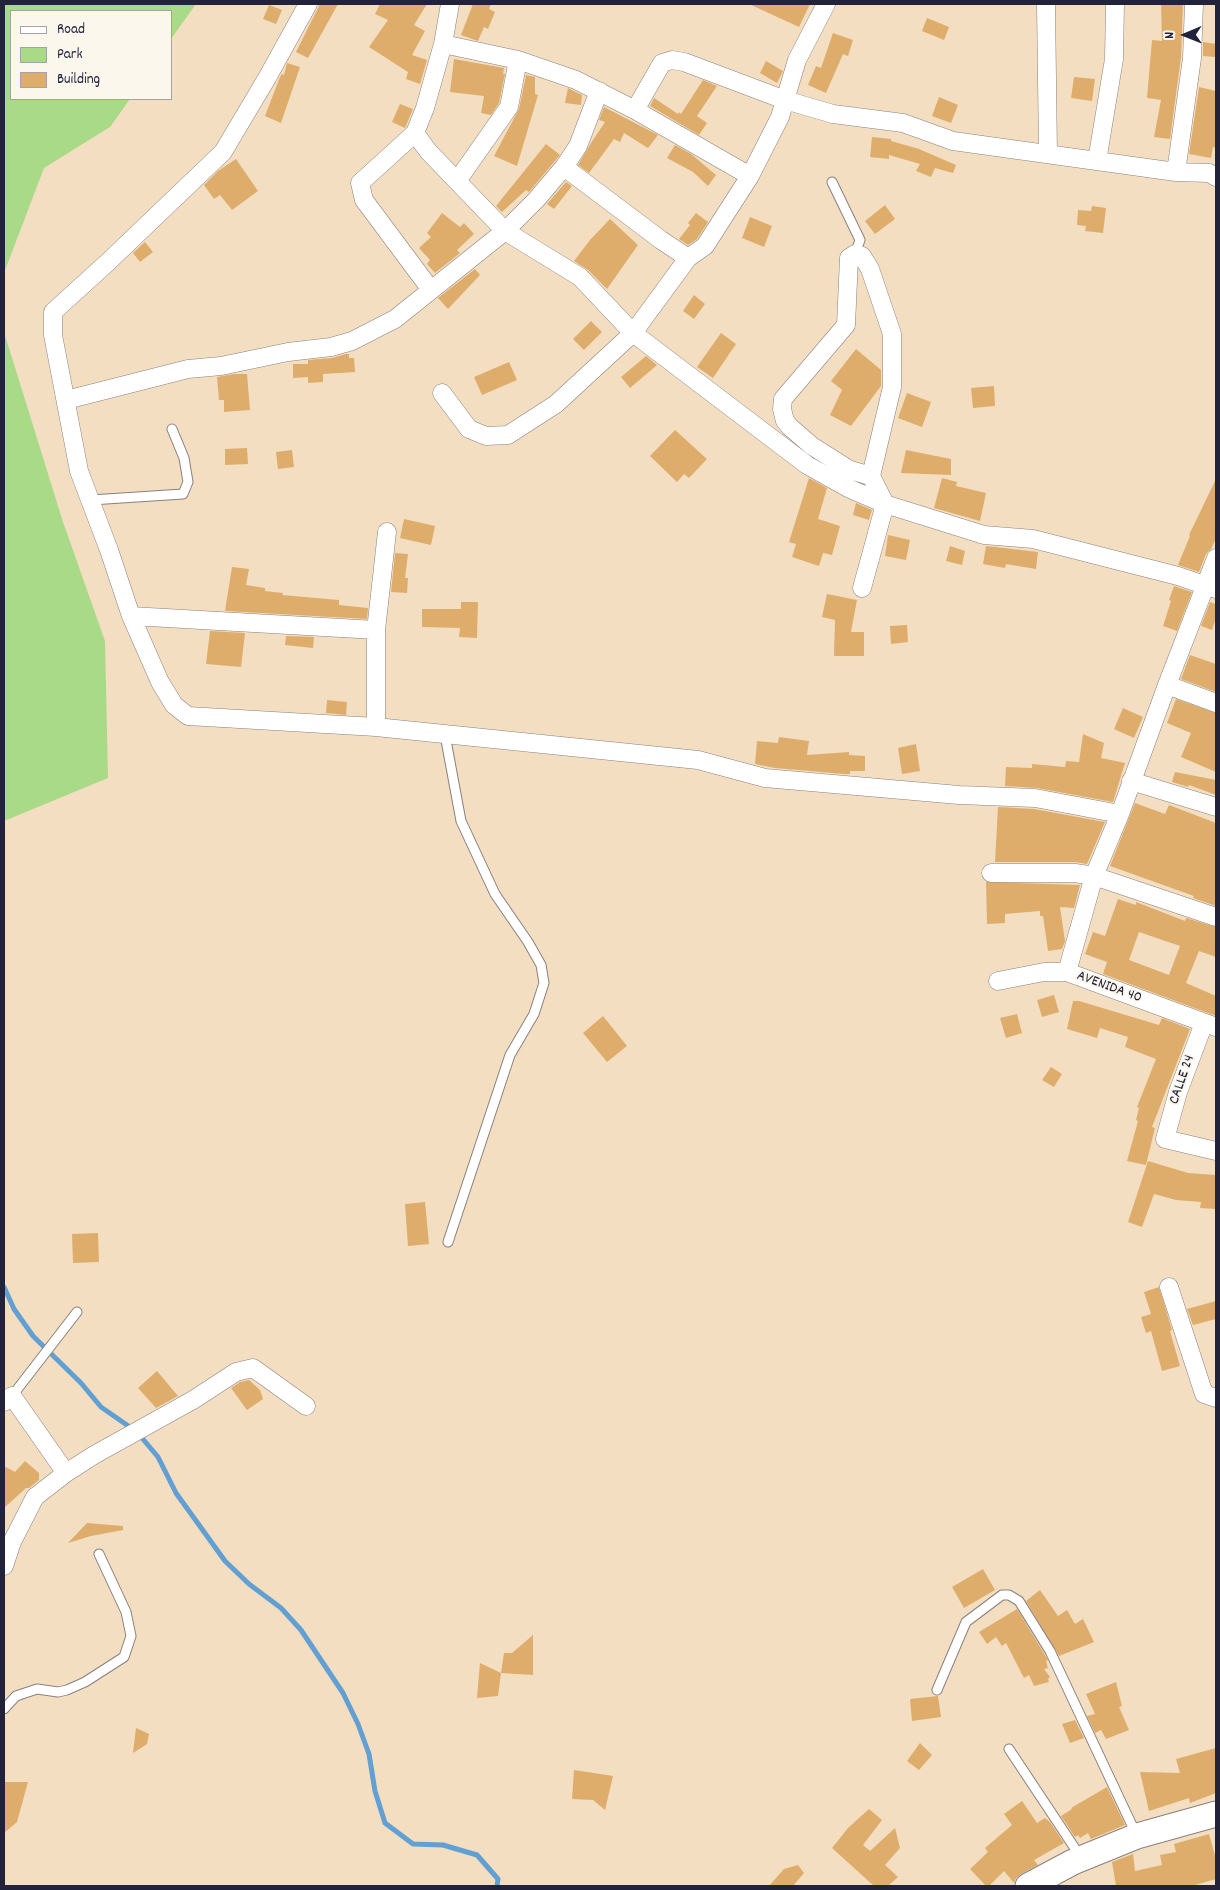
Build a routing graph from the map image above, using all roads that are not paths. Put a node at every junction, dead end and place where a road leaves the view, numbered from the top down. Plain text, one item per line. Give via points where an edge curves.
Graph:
1 (308, 4) edge
2 (449, 4) edge
3 (826, 4) edge
4 (1046, 4) edge
5 (1114, 4) edge
6 (1194, 4) edge
7 (443, 44) junction
8 (518, 60) junction
9 (599, 91) junction
10 (785, 100) junction
11 (635, 110) junction
12 (415, 133) junction
13 (1048, 154) junction
14 (1097, 161) junction
15 (564, 167) junction
16 (1176, 172) junction
17 (750, 176) junction
18 (1216, 177) edge
19 (457, 181) junction
20 (832, 182) dead end
21 (505, 231) junction
22 (855, 254) junction
23 (688, 258) junction
24 (431, 290) junction
25 (633, 333) junction
26 (442, 394) dead end
27 (66, 400) junction
28 (172, 429) dead end
29 (871, 476) junction
30 (91, 500) junction
31 (885, 504) junction
32 (387, 532) dead end
33 (1216, 558) edge
34 (1210, 587) edge
35 (862, 588) dead end
36 (130, 616) junction
37 (376, 630) junction
38 (1167, 685) junction
39 (1216, 703) edge
40 (376, 727) junction
41 (445, 735) junction
42 (1131, 781) junction
43 (1216, 807) edge
44 (1120, 814) junction
45 (991, 873) dead end
46 (1094, 876) junction
47 (1216, 917) edge
48 (1068, 972) junction
49 (998, 981) dead end
50 (1210, 1025) edge
51 (1216, 1151) edge
52 (448, 1242) dead end
53 (1168, 1287) dead end
54 (76, 1312) dead end
55 (1216, 1398) edge
56 (8, 1399) edge
57 (306, 1406) dead end
58 (66, 1473) junction
59 (99, 1554) dead end
60 (4, 1566) edge
61 (937, 1690) dead end
62 (4, 1709) edge
63 (1009, 1749) dead end
64 (1216, 1815) edge
65 (1137, 1836) junction
66 (1082, 1858) junction
67 (1028, 1886) edge

1 - 27 street via 223,152 53,312 53,335
2 - 7 street
3 - 10 street via 798,60
4 - 13 street
5 - 14 street via 1114,59
6 - 16 street via 1192,58
7 - 8 street
7 - 12 street
8 - 9 street
8 - 19 street via 509,107
9 - 11 street
9 - 15 street via 578,146
10 - 11 street via 672,60 662,63
10 - 13 street via 833,114 903,123 953,141
10 - 17 street via 780,117
11 - 17 street
12 - 19 street
12 - 24 street via 360,183 364,200
13 - 14 street
14 - 16 street
15 - 21 street
15 - 23 street
16 - 18 street via 1209,173
17 - 23 street via 705,246
19 - 21 street
20 - 22 lane via 860,240
21 - 24 street
21 - 25 street via 580,277
22 - 29 street via 862,256 870,269 892,334 892,387
22 - 29 street via 849,258 846,325 783,399 782,409 790,427 812,446 850,470
23 - 25 street
24 - 27 street via 394,319 352,341 221,366 188,369
25 - 26 street via 556,404 508,435 486,436 469,429
25 - 31 street via 807,465
27 - 30 street via 79,471
28 - 30 lane via 184,458 188,482 183,494
29 - 31 street
30 - 36 street
31 - 34 street via 984,535 1033,539
31 - 35 street
32 - 37 street
33 - 34 street
34 - 38 street
36 - 37 street
36 - 40 street via 160,682 174,705 188,716
37 - 40 street
38 - 39 street
38 - 42 street
40 - 41 street
41 - 44 street via 698,760 765,778 959,795 1035,798
41 - 52 lane via 461,821 495,894 541,965 544,983 534,1014 510,1055
42 - 43 street
42 - 44 street
44 - 46 street
45 - 46 street via 1075,872
46 - 47 street
46 - 48 street
48 - 49 street, AVENIDA 40 via 1044,972
48 - 50 street, AVENIDA 40
50 - 51 street, CALLE 24 via 1178,1092 1165,1139
53 - 55 street via 1204,1394
54 - 56 lane
56 - 58 street
57 - 58 street via 253,1368 236,1372
58 - 60 street via 35,1498 12,1542
59 - 62 lane via 130,1628 131,1636 124,1657 67,1690 37,1689 16,1696
61 - 65 lane via 966,1622 1002,1595 1019,1601 1050,1651
63 - 66 lane
64 - 65 main road
65 - 66 main road
66 - 67 main road

